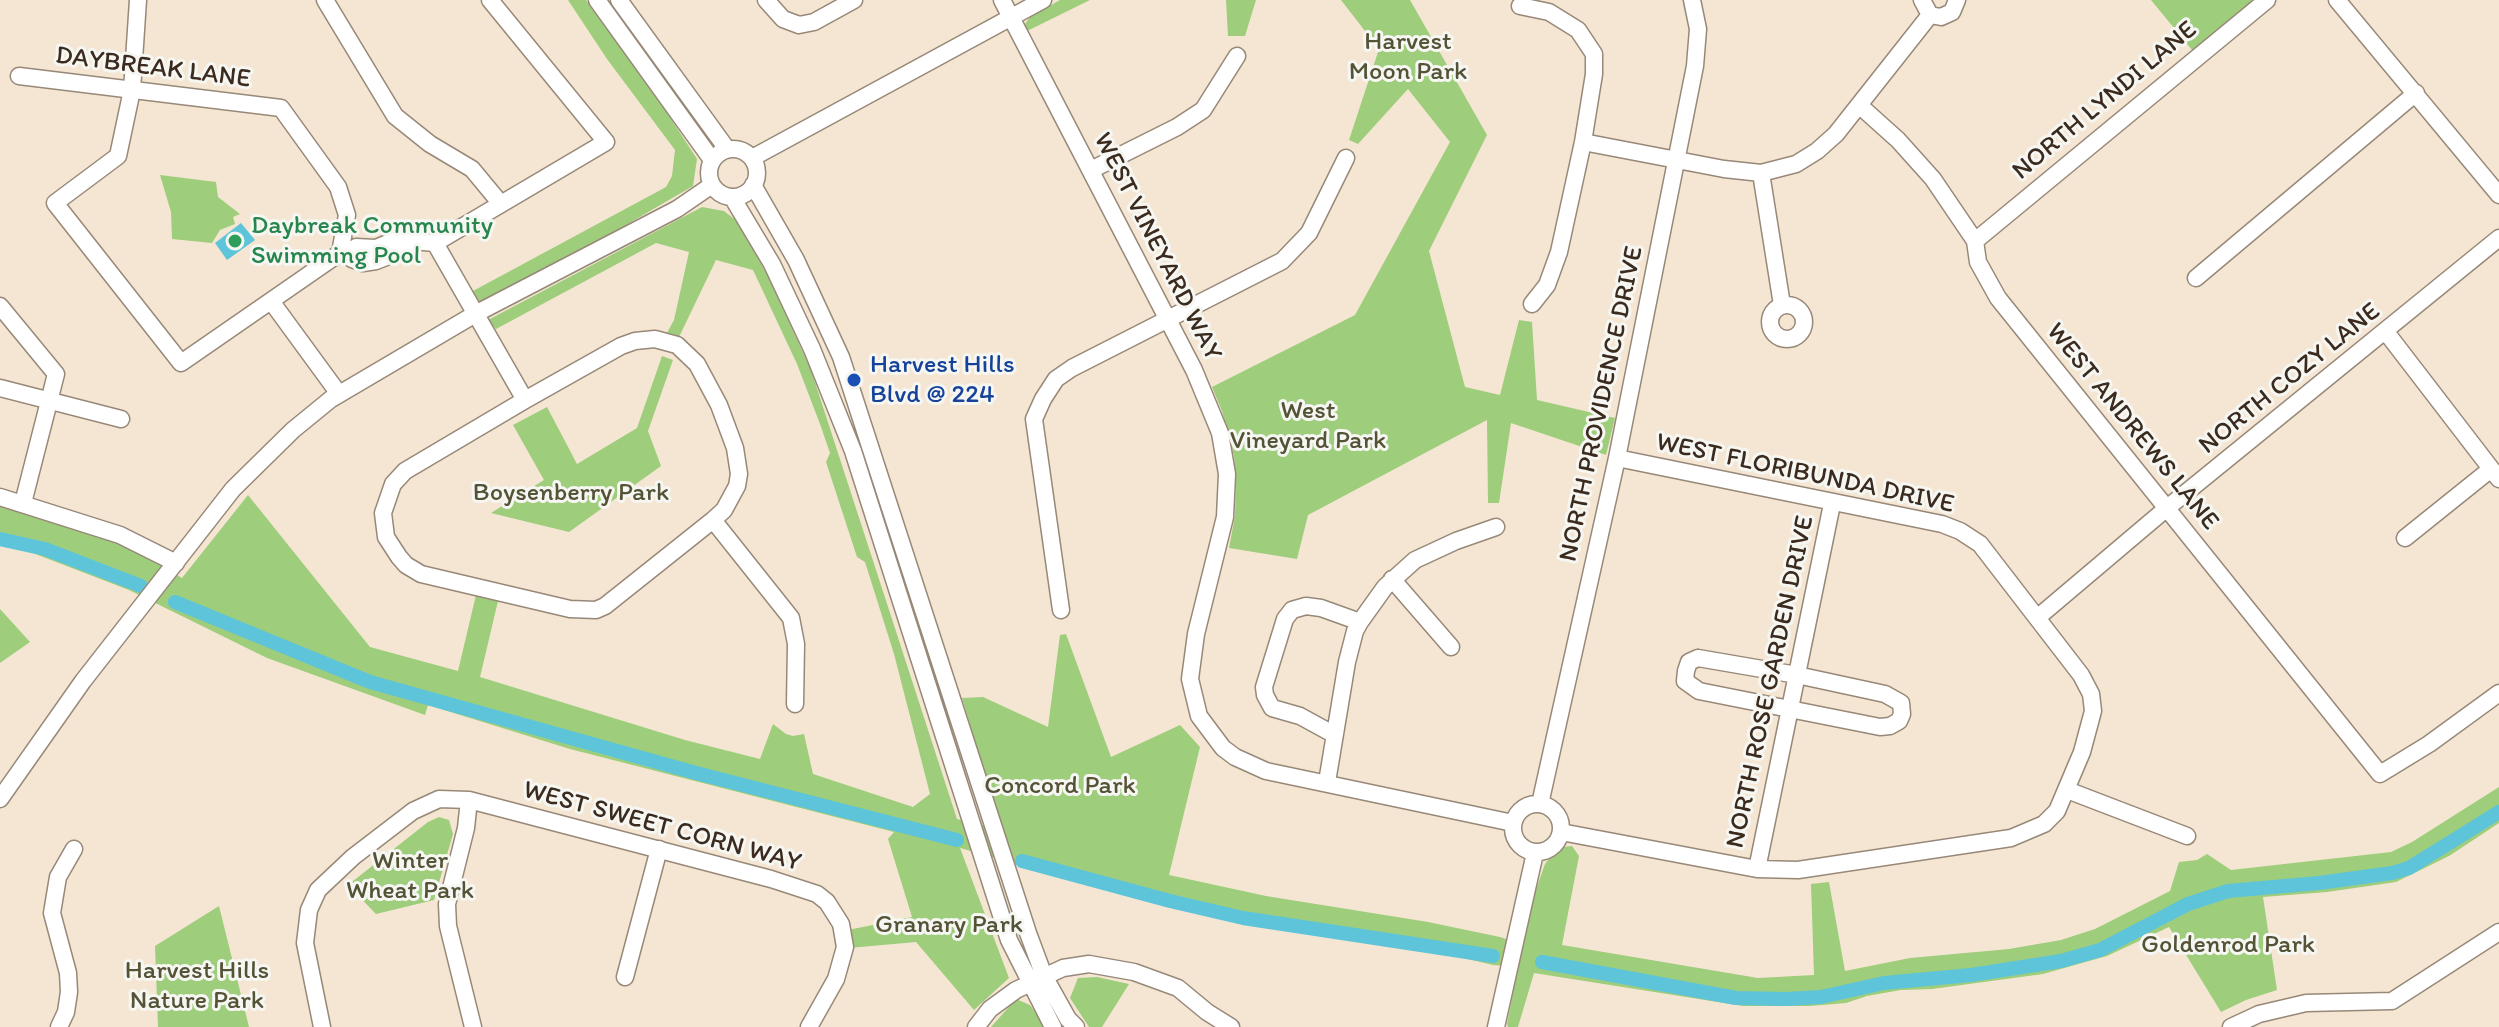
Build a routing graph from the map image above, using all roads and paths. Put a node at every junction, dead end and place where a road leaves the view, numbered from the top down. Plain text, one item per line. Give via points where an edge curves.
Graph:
1 (138, 0) edge
2 (325, 0) edge
3 (490, 0) edge
4 (597, 0) edge
5 (619, 0) edge
6 (766, 0) edge
7 (854, 0) edge
8 (1002, 0) edge
9 (1043, 0) edge
10 (1957, 0) edge
11 (2267, 0) edge
12 (2337, 0) edge
13 (1520, 6) dead end
14 (1694, 6) edge
15 (1926, 7) edge
16 (1012, 17) junction
17 (1237, 56) dead end
18 (19, 76) dead end
19 (132, 90) junction
20 (2416, 93) junction
21 (1859, 105) junction
22 (1583, 142) junction
23 (727, 149) junction
24 (752, 158) junction
25 (1346, 158) dead end
26 (712, 160) junction
27 (1676, 160) junction
28 (1091, 170) junction
29 (1761, 173) junction
30 (712, 185) junction
31 (753, 185) junction
32 (2499, 195) edge
33 (732, 197) junction
34 (501, 204) junction
35 (2499, 238) edge
36 (1975, 241) junction
37 (435, 243) junction
38 (344, 254) junction
39 (2196, 278) dead end
40 (271, 301) junction
41 (1532, 304) dead end
42 (1782, 305) dead end
43 (0, 306) edge
44 (477, 313) junction
45 (1168, 319) junction
46 (2386, 332) junction
47 (0, 388) edge
48 (339, 394) junction
49 (49, 400) junction
50 (525, 400) junction
51 (121, 419) dead end
52 (1617, 458) junction
53 (2495, 474) edge
54 (0, 497) edge
55 (23, 503) junction
56 (1832, 504) junction
57 (2167, 508) junction
58 (713, 520) junction
59 (1496, 527) dead end
60 (2405, 538) dead end
61 (176, 563) junction
62 (1392, 579) junction
63 (1061, 610) dead end
64 (2037, 618) junction
65 (1360, 622) junction
66 (1451, 647) dead end
67 (1797, 675) junction
68 (2499, 693) edge
69 (795, 704) dead end
70 (1790, 709) junction
71 (1333, 734) junction
72 (1327, 782) junction
73 (2067, 790) junction
74 (0, 799) edge
75 (469, 800) junction
76 (1540, 804) junction
77 (1513, 823) junction
78 (1561, 832) junction
79 (2187, 836) dead end
80 (74, 849) dead end
81 (659, 849) junction
82 (1535, 853) junction
83 (1757, 869) junction
84 (2499, 932) edge
85 (625, 977) dead end
86 (1037, 980) junction
87 (2261, 1020) edge
88 (59, 1027) edge
89 (322, 1027) edge
90 (473, 1027) edge
91 (809, 1027) edge
92 (976, 1027) edge
93 (1053, 1027) edge
94 (1076, 1027) edge
95 (1231, 1027) edge
96 (1496, 1027) edge
97 (2231, 1027) edge

1 - 19 street
2 - 34 street via 395,116 472,169
3 - 34 street via 606,142
4 - 26 street
5 - 23 street
6 - 7 street via 791,23 814,22
8 - 16 street, WEST VINEYARD WAY
9 - 16 street
10 - 15 street via 1947,15
11 - 36 street, NORTH LYNDI LANE
12 - 20 street
13 - 22 street via 1564,19 1594,54
14 - 27 street, NORTH PROVIDENCE DRIVE via 1698,47
15 - 21 street
16 - 24 street
16 - 28 street, WEST VINEYARD WAY
17 - 28 street via 1203,110
18 - 19 street, DAYBREAK LANE
19 - 38 street, DAYBREAK LANE via 281,108 338,187 347,215
19 - 40 street via 118,156 55,203 181,363
20 - 32 street
20 - 39 street
21 - 29 street via 1817,151 1796,164
21 - 36 street, WEST ANDREWS LANE via 1933,179
22 - 27 street
22 - 41 street via 1554,269
23 - 24 street
23 - 26 street
24 - 31 street via 757,176
25 - 45 street via 1309,233 1282,261
26 - 30 street
27 - 29 street
27 - 52 street, NORTH PROVIDENCE DRIVE
28 - 45 street, WEST VINEYARD WAY
29 - 42 street
30 - 33 street
30 - 44 street via 677,209
31 - 33 street
31 - 86 street via 796,260 841,357 1028,933
33 - 86 street via 772,264 853,451 1009,940
34 - 37 street
35 - 46 street, NORTH COZY LANE
36 - 57 street, WEST ANDREWS LANE via 1978,262 1998,298
37 - 38 street via 402,237
37 - 44 street
38 - 40 street
40 - 48 street
43 - 49 street via 56,374
44 - 48 street
44 - 50 street
45 - 63 street via 1056,379 1034,419
45 - 72 street, WEST VINEYARD WAY via 1214,415 1227,474 1222,535 1190,679 1199,716 1235,757 1266,771
46 - 53 street
46 - 57 street, NORTH COZY LANE
47 - 49 street
48 - 61 street via 233,489
49 - 51 street
49 - 55 street
50 - 58 street via 628,343 655,339 677,345 703,373 735,448 737,486
50 - 58 street via 405,471 393,484 384,528 392,550 406,565 421,574 578,611 605,606
52 - 56 street, WEST FLORIBUNDA DRIVE
52 - 76 street, NORTH PROVIDENCE DRIVE
53 - 60 street
54 - 55 street
55 - 61 street via 120,535
56 - 64 street, WEST FLORIBUNDA DRIVE via 1960,531 1980,544
56 - 67 street, NORTH ROSE GARDEN DRIVE
57 - 64 street, NORTH COZY LANE
57 - 68 street, WEST ANDREWS LANE via 2380,774
58 - 69 street via 791,618
59 - 62 street via 1415,560
61 - 74 street via 83,681
62 - 65 street
62 - 66 street
64 - 73 street, WEST FLORIBUNDA DRIVE via 2081,675 2092,701 2082,752
65 - 71 street
65 - 71 street via 1321,608 1292,610 1264,687 1272,708
67 - 70 street, NORTH ROSE GARDEN DRIVE
67 - 70 street via 1893,697 1901,703 1902,714 1899,721 1880,727
67 - 70 street via 1698,658 1686,671 1685,681 1699,691
70 - 83 street, NORTH ROSE GARDEN DRIVE
71 - 72 street
72 - 77 street
73 - 79 street
73 - 83 street, WEST FLORIBUNDA DRIVE via 2044,824 2011,838 1798,870
75 - 81 street, WEST SWEET CORN WAY
75 - 89 street, WEST SWEET CORN WAY via 439,799 413,811 318,890 309,910 306,958
75 - 90 street via 447,904
76 - 77 street via 1520,810
76 - 78 street via 1554,810
77 - 82 street via 1518,843
78 - 82 street via 1550,849
78 - 83 street, WEST FLORIBUNDA DRIVE
80 - 88 street via 58,877 52,913 68,973 66,1012
81 - 85 street
81 - 91 street, WEST SWEET CORN WAY via 771,879 827,902 841,924 845,947 836,979
82 - 96 street
84 - 87 street via 2392,1001 2306,1003
86 - 92 street via 1004,997
86 - 93 street
86 - 94 street
86 - 95 street via 1089,964 1134,972 1178,988
87 - 97 street

